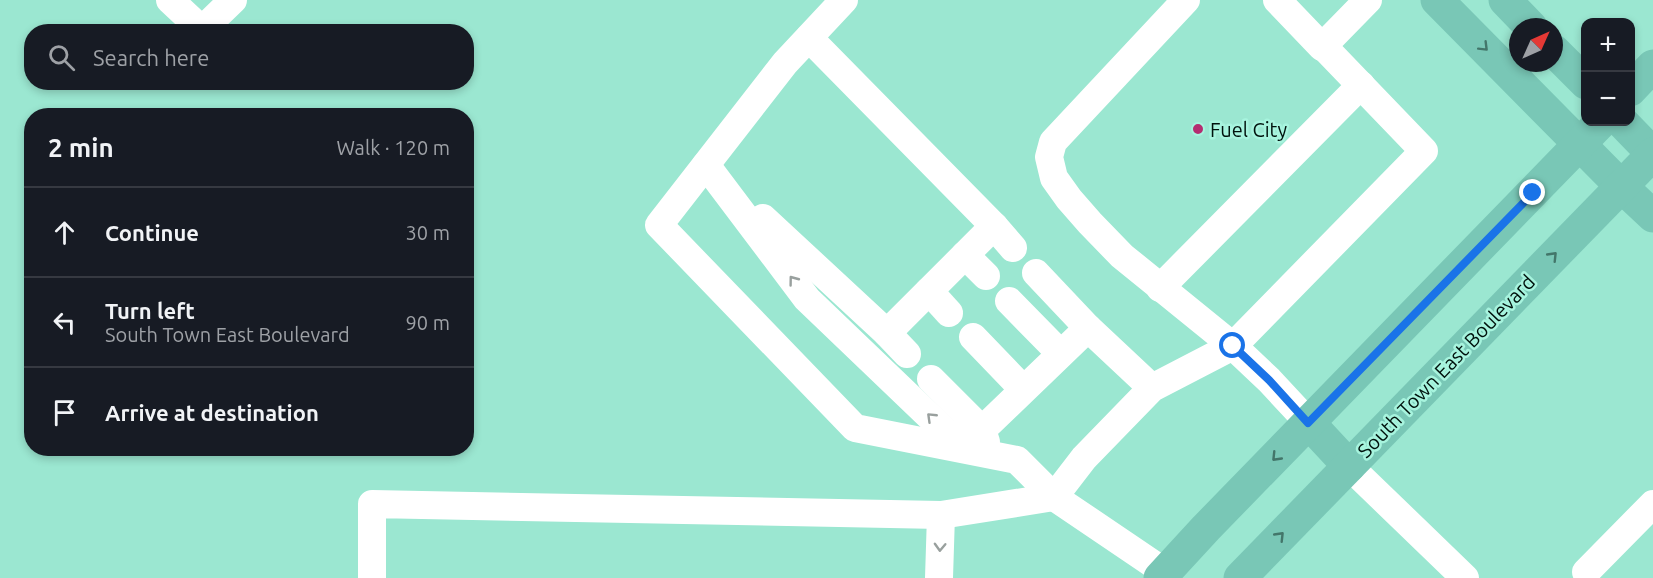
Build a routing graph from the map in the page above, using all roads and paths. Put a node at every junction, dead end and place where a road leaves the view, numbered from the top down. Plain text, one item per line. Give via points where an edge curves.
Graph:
1 (171, 0) edge
2 (233, 0) edge
3 (844, 0) edge
4 (1186, 0) edge
5 (1277, 0) edge
6 (1368, 0) edge
7 (1437, 0) edge
8 (1505, 0) edge
9 (1522, 18) edge
10 (196, 24) edge
11 (208, 24) edge
12 (809, 38) junction
13 (1323, 46) junction
14 (1563, 60) edge
15 (1653, 66) edge
16 (1581, 78) edge
17 (1361, 85) junction
18 (1635, 85) edge
19 (1626, 126) edge
20 (1591, 133) edge
21 (1653, 154) edge
22 (706, 165) junction
23 (1621, 186) junction
24 (1653, 216) edge
25 (994, 226) junction
26 (1013, 248) dead end
27 (965, 255) junction
28 (1036, 273) dead end
29 (986, 276) dead end
30 (1160, 288) junction
31 (929, 291) junction
32 (1009, 301) dead end
33 (949, 313) dead end
34 (1088, 328) junction
35 (887, 333) junction
36 (972, 337) dead end
37 (1233, 346) junction
38 (1060, 353) junction
39 (907, 354) dead end
40 (931, 379) dead end
41 (1152, 388) junction
42 (1023, 389) junction
43 (1308, 423) junction
44 (986, 442) junction
45 (1349, 466) junction
46 (1054, 497) junction
47 (1653, 504) edge
48 (941, 515) junction
49 (1586, 572) dead end
50 (1163, 575) edge
51 (372, 578) edge
52 (939, 578) edge
53 (1239, 578) edge
54 (1464, 578) edge

1 - 10 lane
2 - 11 lane
3 - 12 lane
4 - 30 lane via 1053,141 1049,157 1054,178 1069,200 1122,256
5 - 13 lane
6 - 13 lane
7 -> 20 main road
8 - 9 main road
12 - 22 lane via 784,63
12 - 25 lane
13 - 17 lane
14 - 16 main road
15 - 18 main road
17 - 30 lane
17 - 37 lane via 1424,150
19 - 21 main road
20 - 23 main road
20 - 43 main road
21 - 23 main road, South Town East Boulevard
22 - 35 lane
44 -> 22 lane via 949,435 807,298
22 - 44 lane via 659,225 855,428
23 - 24 main road
45 -> 23 main road, South Town East Boulevard
25 - 26 lane
25 - 27 lane
27 - 29 lane
27 - 31 lane
28 - 34 lane
30 - 37 lane
31 - 33 lane
31 - 35 lane
32 - 38 lane
34 - 38 lane
34 - 41 lane
35 - 39 lane
36 - 42 lane
37 - 41 lane
37 - 43 lane
38 - 42 lane
40 - 44 lane
41 - 46 lane via 1084,458
42 - 44 lane
43 - 45 main road
43 -> 50 main road
44 - 46 lane via 1017,460
53 -> 45 main road, South Town East Boulevard
45 - 54 lane
46 - 48 lane
46 - 50 lane
47 - 49 lane
48 - 51 lane via 372,504
48 -> 52 lane

